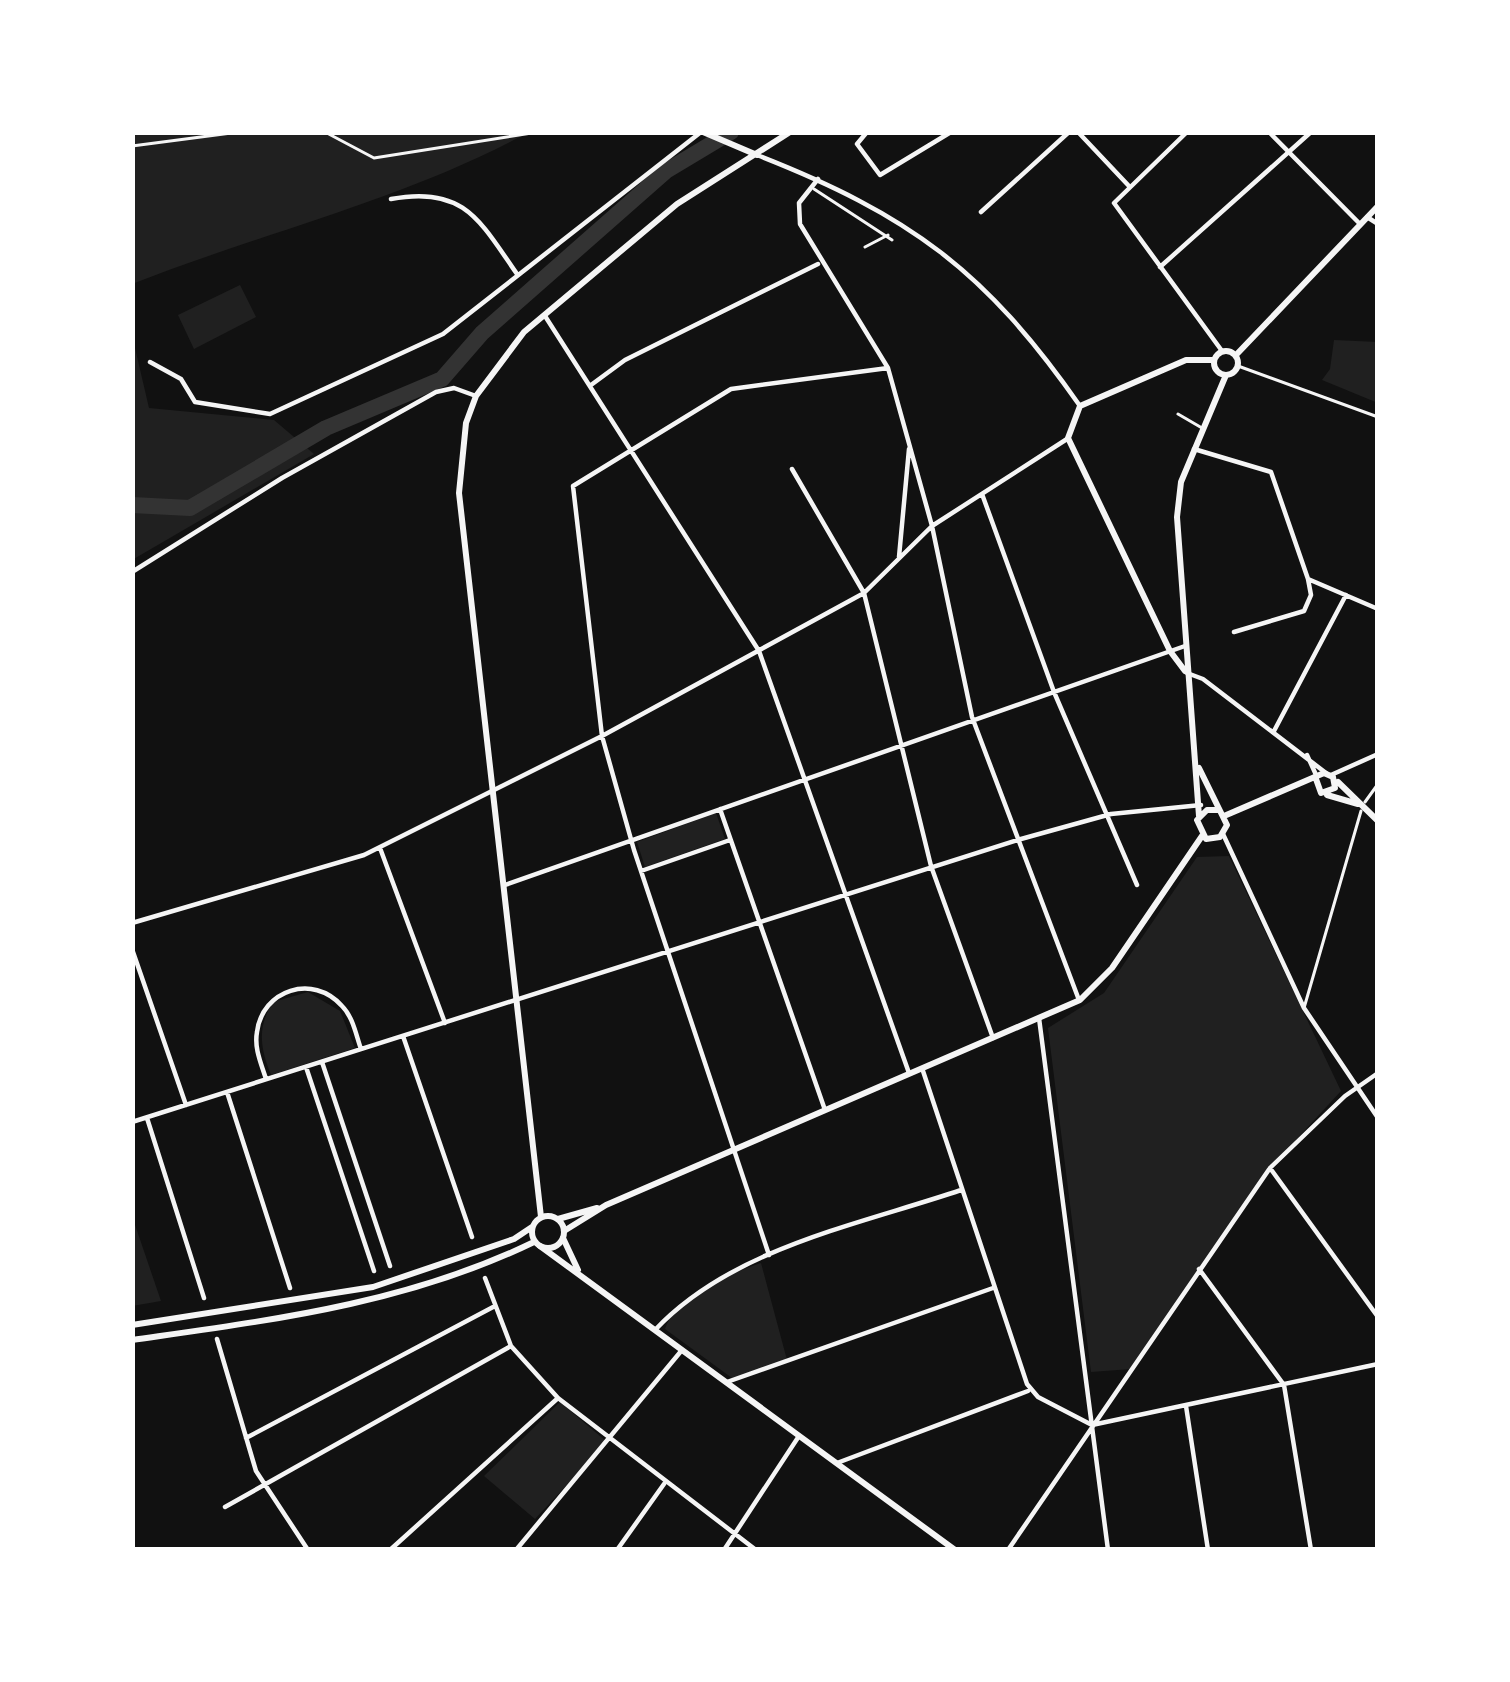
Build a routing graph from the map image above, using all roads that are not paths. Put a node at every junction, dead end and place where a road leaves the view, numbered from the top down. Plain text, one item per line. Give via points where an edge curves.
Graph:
1 (239, 132) edge
2 (325, 132) edge
3 (538, 132) edge
4 (790, 132) edge
5 (868, 132) edge
6 (950, 132) edge
7 (1069, 132) edge
8 (1078, 132) edge
9 (1187, 132) edge
10 (1269, 132) edge
11 (1311, 132) edge
12 (705, 133) edge
13 (132, 146) edge
14 (1288, 152) junction
15 (757, 155) junction
16 (818, 179) junction
17 (1130, 187) junction
18 (811, 188) junction
19 (391, 199) dead end
20 (1378, 206) edge
21 (981, 212) dead end
22 (1364, 221) junction
23 (1378, 224) edge
24 (865, 247) dead end
25 (820, 262) junction
26 (1160, 267) junction
27 (518, 274) junction
28 (545, 316) junction
29 (1222, 351) junction
30 (1236, 355) junction
31 (1214, 361) junction
32 (150, 362) dead end
33 (1238, 366) junction
34 (889, 368) junction
35 (1226, 375) junction
36 (591, 385) junction
37 (476, 396) junction
38 (1080, 406) junction
39 (1178, 414) dead end
40 (1378, 417) edge
41 (1202, 428) junction
42 (1068, 438) junction
43 (909, 443) junction
44 (1193, 449) junction
45 (631, 450) junction
46 (792, 469) dead end
47 (982, 494) junction
48 (932, 526) junction
49 (899, 560) junction
50 (132, 572) edge
51 (1308, 579) junction
52 (864, 593) junction
53 (1346, 595) junction
54 (1378, 609) edge
55 (1234, 632) dead end
56 (1185, 646) junction
57 (1170, 651) junction
58 (759, 652) junction
59 (1186, 673) junction
60 (1054, 692) junction
61 (972, 718) junction
62 (1274, 730) junction
63 (602, 736) junction
64 (902, 744) junction
65 (1378, 754) edge
66 (1307, 755) junction
67 (1196, 760) junction
68 (1331, 775) junction
69 (1316, 778) junction
70 (803, 780) junction
71 (1378, 784) edge
72 (1300, 787) junction
73 (494, 790) junction
74 (1321, 792) junction
75 (1201, 805) junction
76 (1360, 806) junction
77 (720, 809) junction
78 (1221, 813) junction
79 (1111, 814) junction
80 (1199, 816) junction
81 (1378, 821) edge
82 (1223, 834) junction
83 (1202, 836) junction
84 (1021, 839) junction
85 (633, 840) junction
86 (730, 840) junction
87 (380, 848) junction
88 (931, 866) junction
89 (641, 871) junction
90 (506, 885) junction
91 (1137, 885) dead end
92 (844, 893) junction
93 (756, 922) junction
94 (132, 923) edge
95 (132, 950) edge
96 (669, 950) junction
97 (518, 1000) junction
98 (1079, 1000) junction
99 (1304, 1008) junction
100 (1039, 1018) junction
101 (445, 1022) junction
102 (404, 1036) junction
103 (993, 1038) junction
104 (361, 1049) junction
105 (322, 1062) junction
106 (306, 1067) junction
107 (922, 1067) junction
108 (909, 1073) junction
109 (1378, 1073) edge
110 (266, 1079) junction
111 (1357, 1088) junction
112 (227, 1092) junction
113 (186, 1105) junction
114 (825, 1110) junction
115 (147, 1118) junction
116 (1378, 1118) edge
117 (132, 1122) edge
118 (733, 1150) junction
119 (1270, 1168) junction
120 (961, 1190) junction
121 (606, 1205) junction
122 (541, 1216) junction
123 (558, 1219) junction
124 (532, 1227) junction
125 (563, 1234) junction
126 (472, 1237) dead end
127 (537, 1244) junction
128 (769, 1256) junction
129 (390, 1266) dead end
130 (1199, 1268) junction
131 (374, 1271) dead end
132 (485, 1278) dead end
133 (584, 1278) junction
134 (290, 1288) dead end
135 (993, 1288) junction
136 (204, 1298) dead end
137 (495, 1306) junction
138 (1378, 1317) edge
139 (132, 1325) edge
140 (655, 1330) junction
141 (217, 1339) dead end
142 (132, 1340) edge
143 (511, 1346) junction
144 (682, 1349) junction
145 (1378, 1364) edge
146 (728, 1382) junction
147 (1284, 1385) junction
148 (1030, 1390) junction
149 (558, 1398) junction
150 (1186, 1406) junction
151 (1092, 1425) junction
152 (800, 1436) junction
153 (246, 1438) junction
154 (610, 1440) junction
155 (837, 1463) junction
156 (262, 1484) junction
157 (664, 1484) junction
158 (225, 1507) dead end
159 (734, 1535) junction
160 (308, 1550) edge
161 (390, 1550) edge
162 (516, 1550) edge
163 (616, 1550) edge
164 (724, 1550) edge
165 (756, 1550) edge
166 (955, 1550) edge
167 (1008, 1550) edge
168 (1108, 1550) edge
169 (1208, 1550) edge
170 (1311, 1550) edge

1 - 13 street
2 - 3 street via 374,158
4 - 15 main road
5 - 6 street via 857,144 880,175
7 - 21 street
8 - 17 street
9 - 17 street
10 - 14 street
11 - 14 street
12 - 15 main road
12 - 27 street
14 - 22 street
14 - 26 street
15 - 16 street
15 - 28 main road via 677,204
16 - 18 street
16 - 38 street via 922,236 985,285
17 - 26 street via 1114,203
18 - 24 street via 891,237
18 - 25 street via 798,213
19 - 27 street via 434,195 470,210
20 - 22 main road
22 - 23 street
22 - 30 main road
25 - 34 street
25 - 36 street
26 - 29 street
27 - 32 street via 443,334 270,414 195,402 181,379
28 - 36 street
28 - 37 main road
29 - 30 main road
29 - 31 main road
30 - 33 main road
31 - 35 main road
31 - 38 main road via 1186,360
33 - 35 main road
33 - 40 street
34 - 43 street
34 - 45 street via 731,389
35 - 41 main road
36 - 45 street
37 - 50 street via 436,392
37 - 73 main road via 459,493
38 - 42 main road
39 - 41 street
41 - 44 main road
42 - 47 street
42 - 57 main road
43 - 48 street
43 - 49 street
44 - 51 street via 1271,472
44 - 56 main road via 1177,518
45 - 58 street
45 - 63 street via 573,486
46 - 52 street
47 - 48 street
47 - 60 street
48 - 49 street
48 - 61 street
49 - 52 street
51 - 53 street
51 - 55 street via 1304,610
52 - 58 street
52 - 64 street
53 - 54 street
53 - 62 street
56 - 57 street
56 - 59 main road
57 - 59 main road
57 - 60 street
58 - 63 street
58 - 70 street
59 - 62 street
59 - 67 main road
60 - 61 street
60 - 79 street
61 - 64 street
61 - 84 street
62 - 66 street
63 - 73 street
63 - 85 street
64 - 70 street
64 - 88 street
65 - 68 street
66 - 68 street
66 - 69 street
67 - 75 main road
67 - 78 main road
68 - 69 main road
68 - 74 main road via 1333,790
68 - 76 main road
69 - 72 main road
69 - 74 main road
70 - 77 street
70 - 92 street
71 - 76 street
72 - 74 main road
72 - 78 main road
73 - 87 street
73 - 90 main road
74 - 76 main road
75 - 79 street
75 - 80 main road
76 - 81 main road
76 - 99 street
77 - 85 street
77 - 86 street
78 - 80 main road
78 - 82 main road
79 - 84 street
79 - 91 street
80 - 83 main road
82 - 83 main road
82 - 99 street
83 - 98 main road via 1112,968
84 - 88 street
84 - 98 street
85 - 89 street
85 - 90 street
86 - 89 street
86 - 93 street
87 - 94 street
87 - 101 street
88 - 92 street
88 - 103 street
89 - 96 street
90 - 97 main road
92 - 93 street
92 - 108 street
93 - 96 street
93 - 114 street
95 - 113 street
96 - 97 street
96 - 118 street
97 - 101 street
97 - 122 main road
98 - 100 main road
99 - 111 street
100 - 103 main road
100 - 151 street
101 - 102 street
102 - 104 street
102 - 126 street
103 - 107 main road
104 - 105 street
104 - 110 street via 336,1000 314,989 288,991 271,1000 258,1024
105 - 106 street
105 - 129 street
106 - 110 street
106 - 131 street
107 - 108 main road
107 - 120 street
108 - 114 main road
109 - 111 street
110 - 112 street
111 - 116 street
111 - 119 street
112 - 113 street
112 - 134 street
113 - 115 street
114 - 118 main road
115 - 117 street
115 - 136 street
118 - 121 main road
118 - 128 street
119 - 130 street
119 - 138 street
120 - 128 street
120 - 135 street
121 - 123 main road
121 - 125 main road
122 - 123 main road
122 - 124 main road
123 - 125 main road
124 - 127 main road
124 - 139 main road via 373,1287
125 - 127 main road via 551,1248
125 - 133 main road
127 - 133 main road
127 - 142 main road via 377,1301
128 - 140 street via 698,1290
130 - 147 street
130 - 151 street
132 - 137 street
133 - 140 main road
135 - 146 street
135 - 148 street
137 - 143 street
137 - 153 street
140 - 144 main road
141 - 153 street
143 - 149 street
143 - 156 street
144 - 146 main road
144 - 154 street
145 - 147 street
146 - 152 main road
147 - 150 street
147 - 170 street
148 - 151 street
148 - 155 street
149 - 154 street
149 - 161 street
150 - 151 street
150 - 169 street
151 - 167 street
151 - 168 street
152 - 155 main road
152 - 159 street
153 - 156 street
154 - 157 street
154 - 162 street
155 - 166 main road
156 - 158 street
156 - 160 street
157 - 159 street
157 - 163 street
159 - 164 street
159 - 165 street

